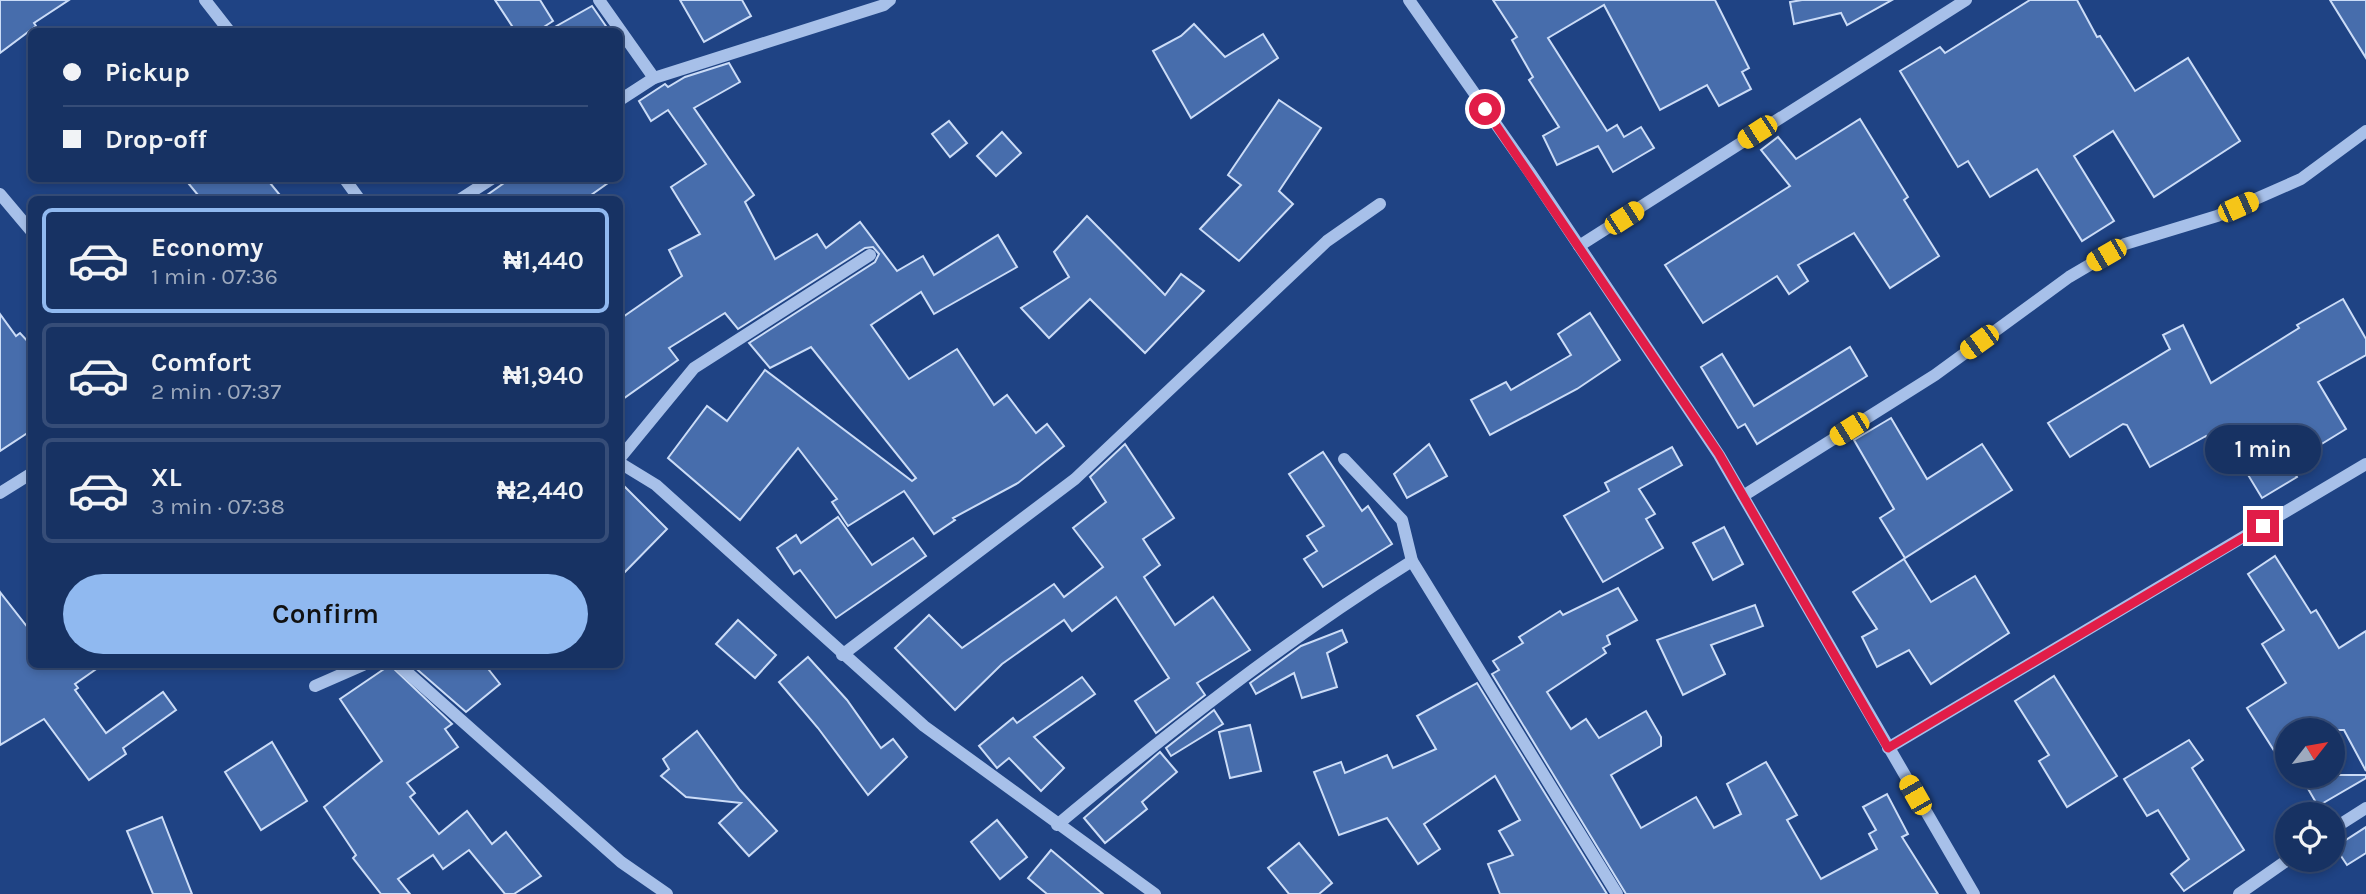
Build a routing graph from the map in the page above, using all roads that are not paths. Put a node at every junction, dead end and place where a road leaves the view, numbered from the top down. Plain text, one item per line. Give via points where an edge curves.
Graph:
1 (205, 0) edge
2 (599, 0) edge
3 (890, 0) edge
4 (1409, 0) edge
5 (1966, 0) edge
6 (227, 28) edge
7 (619, 28) edge
8 (623, 34) edge
9 (654, 78) junction
10 (623, 98) edge
11 (2366, 131) edge
12 (487, 182) edge
13 (0, 194) edge
14 (465, 196) edge
15 (1380, 204) dead end
16 (28, 227) edge
17 (1579, 246) junction
18 (870, 254) dead end
19 (623, 456) edge
20 (1344, 458) dead end
21 (623, 462) edge
22 (2366, 464) edge
23 (28, 476) edge
24 (0, 493) edge
25 (1743, 496) junction
26 (1412, 561) junction
27 (842, 655) junction
28 (356, 668) edge
29 (402, 668) edge
30 (315, 686) dead end
31 (1888, 748) junction
32 (2366, 808) edge
33 (2345, 821) edge
34 (1057, 825) junction
35 (2275, 869) edge
36 (667, 894) edge
37 (1155, 894) edge
38 (1617, 894) edge
39 (1974, 894) edge
40 (2239, 894) edge

1 - 6 street
2 - 7 street
3 - 9 street
4 - 17 street
5 - 17 street
8 - 9 street
9 - 10 street
11 - 25 street via 2301,179 2217,216 2125,244 2069,277 1935,375
12 - 14 street
13 - 16 street
15 - 27 street via 1327,240 1075,480
17 - 25 street
18 - 19 street via 694,368
20 - 26 street via 1402,520
21 - 27 street via 656,485
22 - 31 street
23 - 24 street
25 - 31 street
26 - 34 street via 1320,619 1166,735
26 - 38 street
27 - 34 street via 924,726
28 - 30 street
29 - 36 street via 621,862
31 - 39 street
32 - 33 street
34 - 37 street
35 - 40 street

